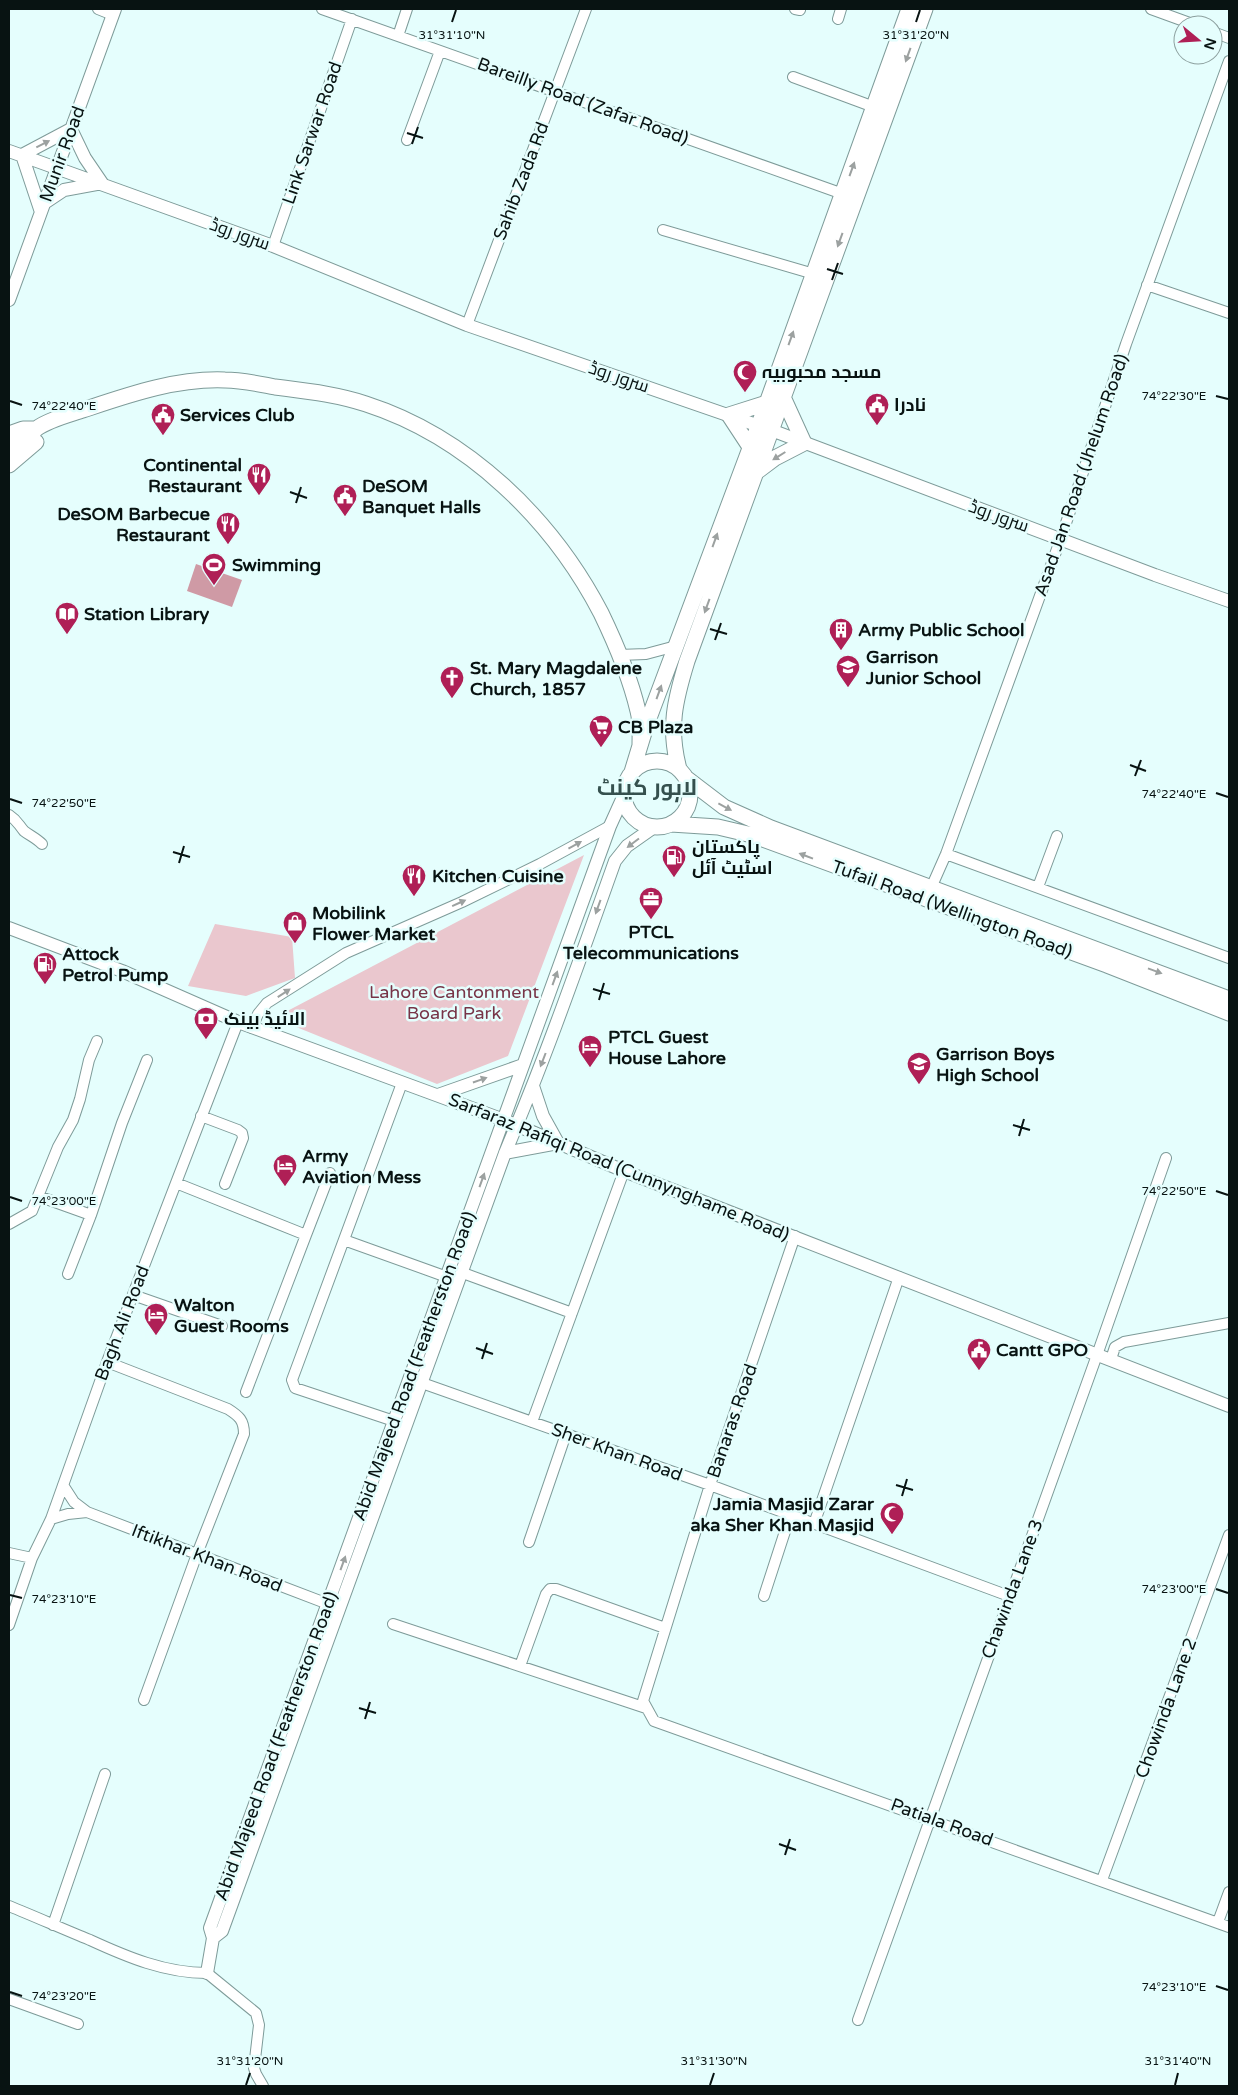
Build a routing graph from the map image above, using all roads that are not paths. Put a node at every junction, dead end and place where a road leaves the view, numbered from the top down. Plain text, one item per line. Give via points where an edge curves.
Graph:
1 (98, 9) edge
2 (322, 9) edge
3 (407, 9) edge
4 (586, 9) edge
5 (841, 9) edge
6 (909, 9) edge
7 (925, 9) edge
8 (1151, 9) edge
9 (114, 12) edge
10 (1173, 17) edge
11 (352, 19) junction
12 (838, 19) dead end
13 (398, 36) junction
14 (440, 51) junction
15 (1229, 61) edge
16 (793, 76) dead end
17 (554, 91) junction
18 (874, 107) junction
19 (71, 130) junction
20 (407, 140) dead end
21 (9, 150) edge
22 (22, 155) junction
23 (57, 167) junction
24 (102, 183) junction
25 (843, 194) junction
26 (42, 208) junction
27 (663, 230) dead end
28 (273, 246) junction
29 (814, 274) junction
30 (1147, 285) junction
31 (9, 300) edge
32 (1229, 313) edge
33 (467, 325) junction
34 (783, 397) junction
35 (767, 403) junction
36 (68, 415) junction
37 (729, 415) junction
38 (764, 428) junction
39 (36, 429) junction
40 (9, 434) edge
41 (804, 442) junction
42 (750, 447) junction
43 (9, 448) edge
44 (9, 465) edge
45 (755, 473) junction
46 (1062, 538) junction
47 (1229, 601) edge
48 (676, 646) junction
49 (619, 655) junction
50 (640, 745) junction
51 (632, 772) junction
52 (682, 774) junction
53 (624, 795) junction
54 (9, 815) edge
55 (671, 824) junction
56 (610, 826) junction
57 (654, 827) junction
58 (1057, 836) dead end
59 (42, 844) dead end
60 (946, 854) junction
61 (1038, 887) junction
62 (931, 888) junction
63 (9, 928) edge
64 (1229, 958) edge
65 (1229, 999) edge
66 (1229, 1012) edge
67 (238, 1022) junction
68 (252, 1028) junction
69 (97, 1041) dead end
70 (147, 1060) dead end
71 (523, 1066) junction
72 (402, 1084) junction
73 (533, 1086) junction
74 (438, 1095) junction
75 (201, 1116) junction
76 (504, 1120) junction
77 (517, 1126) junction
78 (558, 1143) junction
79 (506, 1153) junction
80 (1166, 1158) dead end
81 (624, 1171) junction
82 (330, 1173) dead end
83 (176, 1183) junction
84 (226, 1184) dead end
85 (38, 1196) junction
86 (91, 1214) junction
87 (9, 1224) edge
88 (306, 1235) junction
89 (795, 1236) junction
90 (344, 1240) junction
91 (463, 1273) junction
92 (68, 1274) dead end
93 (447, 1277) junction
94 (899, 1277) junction
95 (132, 1295) junction
96 (572, 1313) junction
97 (1229, 1323) edge
98 (222, 1326) dead end
99 (1098, 1355) junction
100 (424, 1358) junction
101 (1111, 1359) junction
102 (107, 1362) junction
103 (422, 1384) junction
104 (246, 1392) dead end
105 (1229, 1406) edge
106 (394, 1421) junction
107 (532, 1422) junction
108 (566, 1434) junction
109 (63, 1485) junction
110 (710, 1486) junction
111 (87, 1512) junction
112 (790, 1516) junction
113 (51, 1519) junction
114 (814, 1524) junction
115 (1229, 1535) edge
116 (529, 1542) dead end
117 (9, 1553) edge
118 (197, 1554) junction
119 (32, 1558) junction
120 (764, 1596) dead end
121 (1009, 1596) junction
122 (328, 1604) junction
123 (393, 1624) dead end
124 (9, 1625) edge
125 (665, 1628) junction
126 (520, 1666) junction
127 (144, 1700) dead end
128 (646, 1708) junction
129 (105, 1774) dead end
130 (931, 1818) junction
131 (1102, 1880) junction
132 (1229, 1892) edge
133 (9, 1906) edge
134 (1218, 1922) junction
135 (53, 1925) junction
136 (1229, 1927) edge
137 (214, 1938) junction
138 (207, 1973) junction
139 (9, 1999) edge
140 (858, 2020) dead end
141 (78, 2024) dead end
142 (263, 2086) edge

1 - 9 street
2 - 11 street, Bareilly Road (Zafar Road)
3 - 13 street
4 - 17 street, Sahib Zada Rd
5 - 12 street
6 - 18 main road
7 -> 34 main road
8 - 10 street
9 - 19 street, Munir Road
11 - 13 street, Bareilly Road (Zafar Road)
11 - 28 street, Link Sarwar Road
13 - 14 street, Bareilly Road (Zafar Road)
14 - 17 street, Bareilly Road (Zafar Road)
14 - 20 street
15 - 30 street, Asad Jan Road (Jhelum Road)
16 - 18 street
17 - 25 street, Bareilly Road (Zafar Road)
17 - 33 street, Sahib Zada Rd
25 -> 18 main road
22 -> 19 street
19 - 23 street, Munir Road
19 - 24 street
21 - 22 street, سرور روڈ
22 - 23 street, سرور روڈ
22 - 26 street
23 - 24 street, سرور روڈ
23 - 26 street, Munir Road
24 - 26 street via 64,190
24 - 28 street, سرور روڈ
25 - 29 main road
26 - 31 street, Munir Road
27 - 29 street
28 - 33 street, سرور روڈ
35 -> 29 main road
30 - 32 street
30 - 46 street, Asad Jan Road (Jhelum Road)
33 - 37 street, سرور روڈ
34 - 38 main road
34 - 41 main road
35 - 37 main road
35 - 38 main road
36 - 39 main road
36 - 44 main road
36 - 49 main road via 132,393 173,384 225,380 325,393 366,404 410,422 484,469 544,526 588,588
37 - 38 street, سرور روڈ
37 - 42 main road
38 - 41 street, سرور روڈ
38 - 42 main road
38 - 45 main road
39 - 40 main road
39 - 43 main road via 31,436
41 -> 45 main road
41 - 46 street, سرور روڈ
48 -> 42 main road
45 -> 52 main road via 677,695 672,727 675,756
46 - 47 street, سرور روڈ
46 - 60 street, Asad Jan Road (Jhelum Road)
48 - 49 street via 646,654
50 -> 48 main road
49 - 50 main road via 638,710
50 - 51 main road
51 - 52 main road via 642,764 655,761 668,762
51 - 53 main road via 624,786
52 - 55 main road via 689,788 689,799 680,818
52 -> 62 main road, Tufail Road (Wellington Road) via 717,803 745,817
53 - 56 street, Abid Majeed Road (Featherston Road)
53 - 57 main road via 632,817
54 - 59 street
55 - 57 main road
66 -> 55 main road, Tufail Road (Wellington Road) via 752,835 718,827
68 -> 56 street via 267,1003 346,953 462,902
71 -> 56 street, Abid Majeed Road (Featherston Road)
57 -> 73 street, Abid Majeed Road (Featherston Road) via 627,846 615,861
58 - 61 street
60 - 61 street
60 - 62 street, Asad Jan Road (Jhelum Road)
61 - 64 street
62 -> 65 main road, Tufail Road (Wellington Road)
63 - 67 street, Sarfaraz Rafiqi Road (Cunnynghame Road) via 122,971
67 - 68 street, Sarfaraz Rafiqi Road (Cunnynghame Road)
67 - 75 street, Bagh Ali Road
68 - 72 street, Sarfaraz Rafiqi Road (Cunnynghame Road)
69 - 85 street via 75,1114
70 - 86 street
74 -> 71 street
71 - 76 street, Abid Majeed Road (Featherston Road)
72 - 74 street, Sarfaraz Rafiqi Road (Cunnynghame Road)
72 - 90 street
73 - 77 street, Abid Majeed Road (Featherston Road)
73 - 78 street via 543,1116
74 - 76 street, Sarfaraz Rafiqi Road (Cunnynghame Road)
75 - 83 street, Bagh Ali Road
75 - 84 street via 242,1134
76 - 77 street, Sarfaraz Rafiqi Road (Cunnynghame Road)
93 -> 76 street, Abid Majeed Road (Featherston Road)
77 - 78 street, Sarfaraz Rafiqi Road (Cunnynghame Road)
77 - 79 street, Abid Majeed Road (Featherston Road)
78 - 79 street
78 - 81 street, Sarfaraz Rafiqi Road (Cunnynghame Road)
79 - 91 street, Abid Majeed Road (Featherston Road)
80 - 99 street, Chawinda Lane 3
81 - 89 street, Sarfaraz Rafiqi Road (Cunnynghame Road)
81 - 96 street
82 - 88 street
83 - 88 street
83 - 95 street, Bagh Ali Road
85 - 86 street
85 - 87 street via 32,1211
86 - 92 street
88 - 104 street
89 - 94 street, Sarfaraz Rafiqi Road (Cunnynghame Road)
89 - 110 street, Banaras Road
90 - 93 street
90 - 106 street via 293,1384 295,1388
91 - 96 street
91 - 100 street, Abid Majeed Road (Featherston Road)
93 - 100 street, Abid Majeed Road (Featherston Road)
94 - 99 street, Sarfaraz Rafiqi Road (Cunnynghame Road)
94 - 114 street
95 - 98 street
95 - 102 street, Bagh Ali Road
96 - 107 street
97 - 101 street via 1124,1342 1115,1347
99 - 101 street, Sarfaraz Rafiqi Road (Cunnynghame Road)
99 - 121 street, Chawinda Lane 3
100 - 103 street, Abid Majeed Road (Featherston Road)
100 - 106 street, Abid Majeed Road (Featherston Road)
101 - 105 street, Sarfaraz Rafiqi Road (Cunnynghame Road)
102 - 109 street, Bagh Ali Road
102 - 118 street via 228,1409 244,1424 244,1434
103 - 107 street, Sher Khan Road
103 - 137 street, Abid Majeed Road (Featherston Road) via 222,1930
122 -> 106 street, Abid Majeed Road (Featherston Road)
107 - 108 street, Sher Khan Road
108 - 110 street, Sher Khan Road
108 - 116 street
109 - 111 street, Iftikhar Khan Road via 74,1502
109 - 113 street, Bagh Ali Road
110 - 112 street, Sher Khan Road
110 - 125 street, Banaras Road
111 - 113 street, Iftikhar Khan Road
111 - 118 street, Iftikhar Khan Road
112 - 114 street, Sher Khan Road
112 - 120 street
113 - 119 street, Bagh Ali Road
114 - 121 street, Sher Khan Road
115 - 131 street, Chowinda Lane 2
117 - 119 street
118 - 122 street, Iftikhar Khan Road
118 - 127 street
119 - 124 street, Bagh Ali Road
121 - 130 street, Chawinda Lane 3
122 - 137 street, Abid Majeed Road (Featherston Road) via 210,1928
123 - 126 street
125 - 126 street via 550,1589
125 - 128 street, Banaras Road via 643,1701
126 - 128 street
128 - 130 street, Patiala Road via 654,1721
129 - 135 street
130 - 131 street, Patiala Road
130 - 140 street, Chawinda Lane 3
131 - 134 street, Patiala Road
132 - 134 street
133 - 135 street
134 - 136 street, Patiala Road
135 - 138 street via 143,1962 191,1973
137 - 138 street, Abid Majeed Road (Featherston Road)
138 - 142 street via 256,2013 259,2025 254,2068
139 - 141 street

